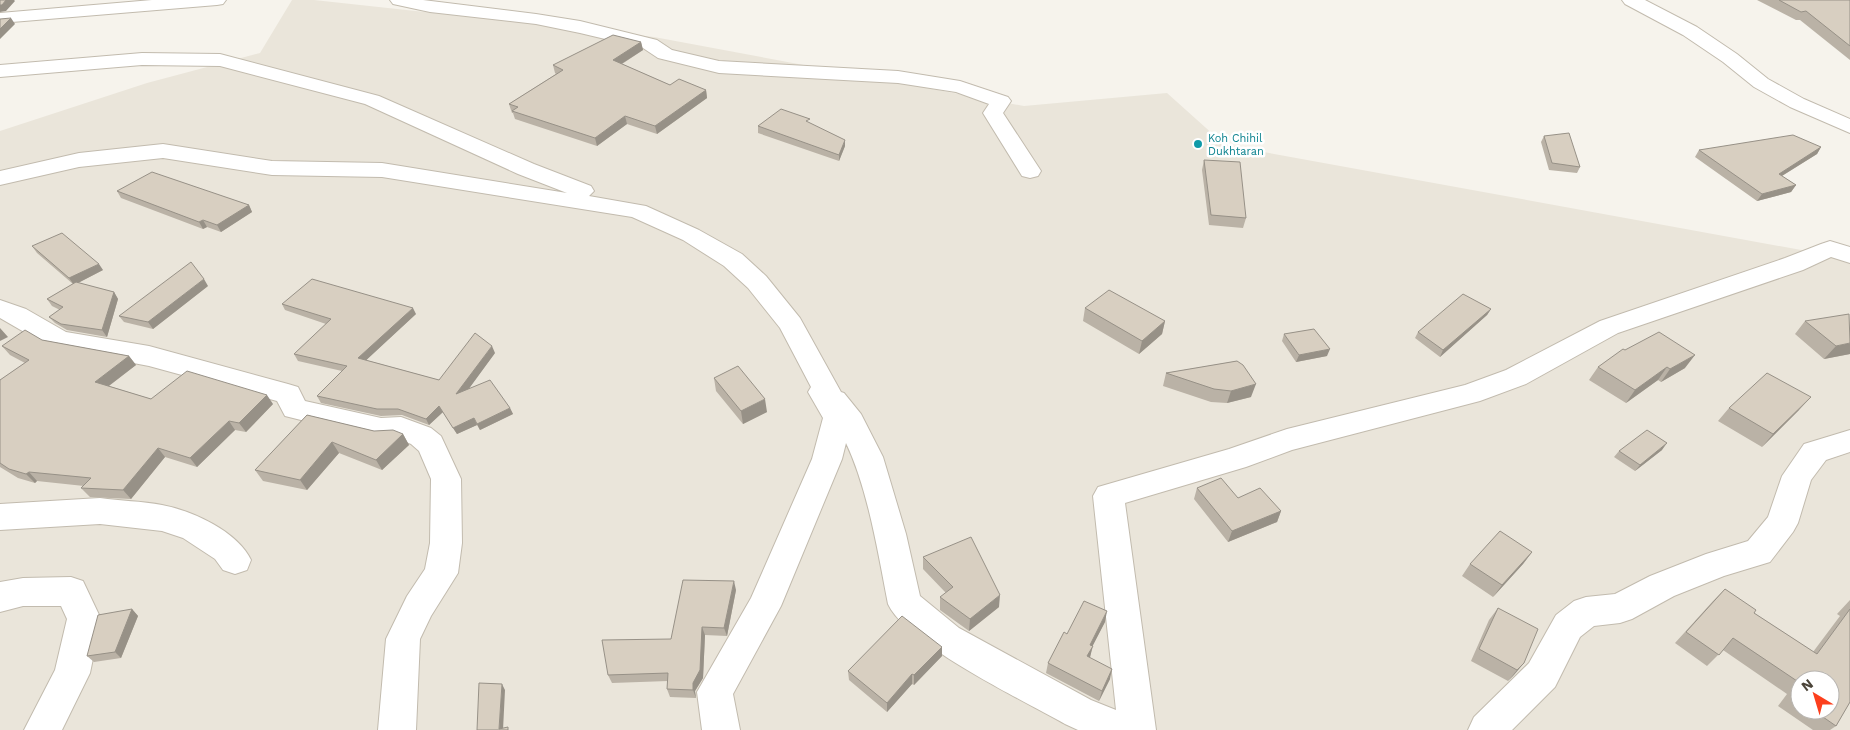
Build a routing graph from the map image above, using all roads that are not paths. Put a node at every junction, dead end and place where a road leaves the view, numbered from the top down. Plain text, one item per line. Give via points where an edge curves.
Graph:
1 (217, 0) edge
2 (399, 0) edge
3 (1630, 0) edge
4 (0, 18) edge
5 (0, 70) edge
6 (1850, 127) edge
7 (1030, 171) dead end
8 (0, 178) edge
9 (638, 211) junction
10 (1850, 255) edge
11 (0, 309) edge
12 (826, 391) junction
13 (1850, 441) edge
14 (0, 516) edge
15 (235, 560) dead end
16 (0, 597) edge
17 (43, 730) edge
18 (398, 730) edge
19 (721, 730) edge
20 (1121, 730) edge
21 (1137, 730) edge
22 (1487, 730) edge

1 - 4 street
2 - 7 street via 580,27 650,44 665,54 719,67 898,77 960,88 1000,102 993,113
3 - 6 street via 1690,32 1761,83
5 - 9 street via 142,59 220,60 372,100 526,169
8 - 9 street via 79,160 163,151 272,168 382,170
9 - 12 street via 691,235 733,260 757,282 791,324
10 - 21 street via 1830,249 1609,327 1516,377 1470,394 1287,440 1109,496
11 - 18 street via 59,340 159,358 288,394 295,409 381,429 400,428 421,436 431,444 446,479 446,543 441,572 403,639
12 - 19 street via 822,392 838,418 827,459 764,606 715,692
12 - 20 street via 851,422 868,457 906,604 947,639 1078,712
13 - 22 street via 1814,452 1797,476 1782,523 1759,552 1662,586 1620,608 1586,612 1568,626 1542,675
14 - 15 street via 100,511 163,518 194,529 226,550
16 - 17 street via 23,592 71,591 84,619 72,673

